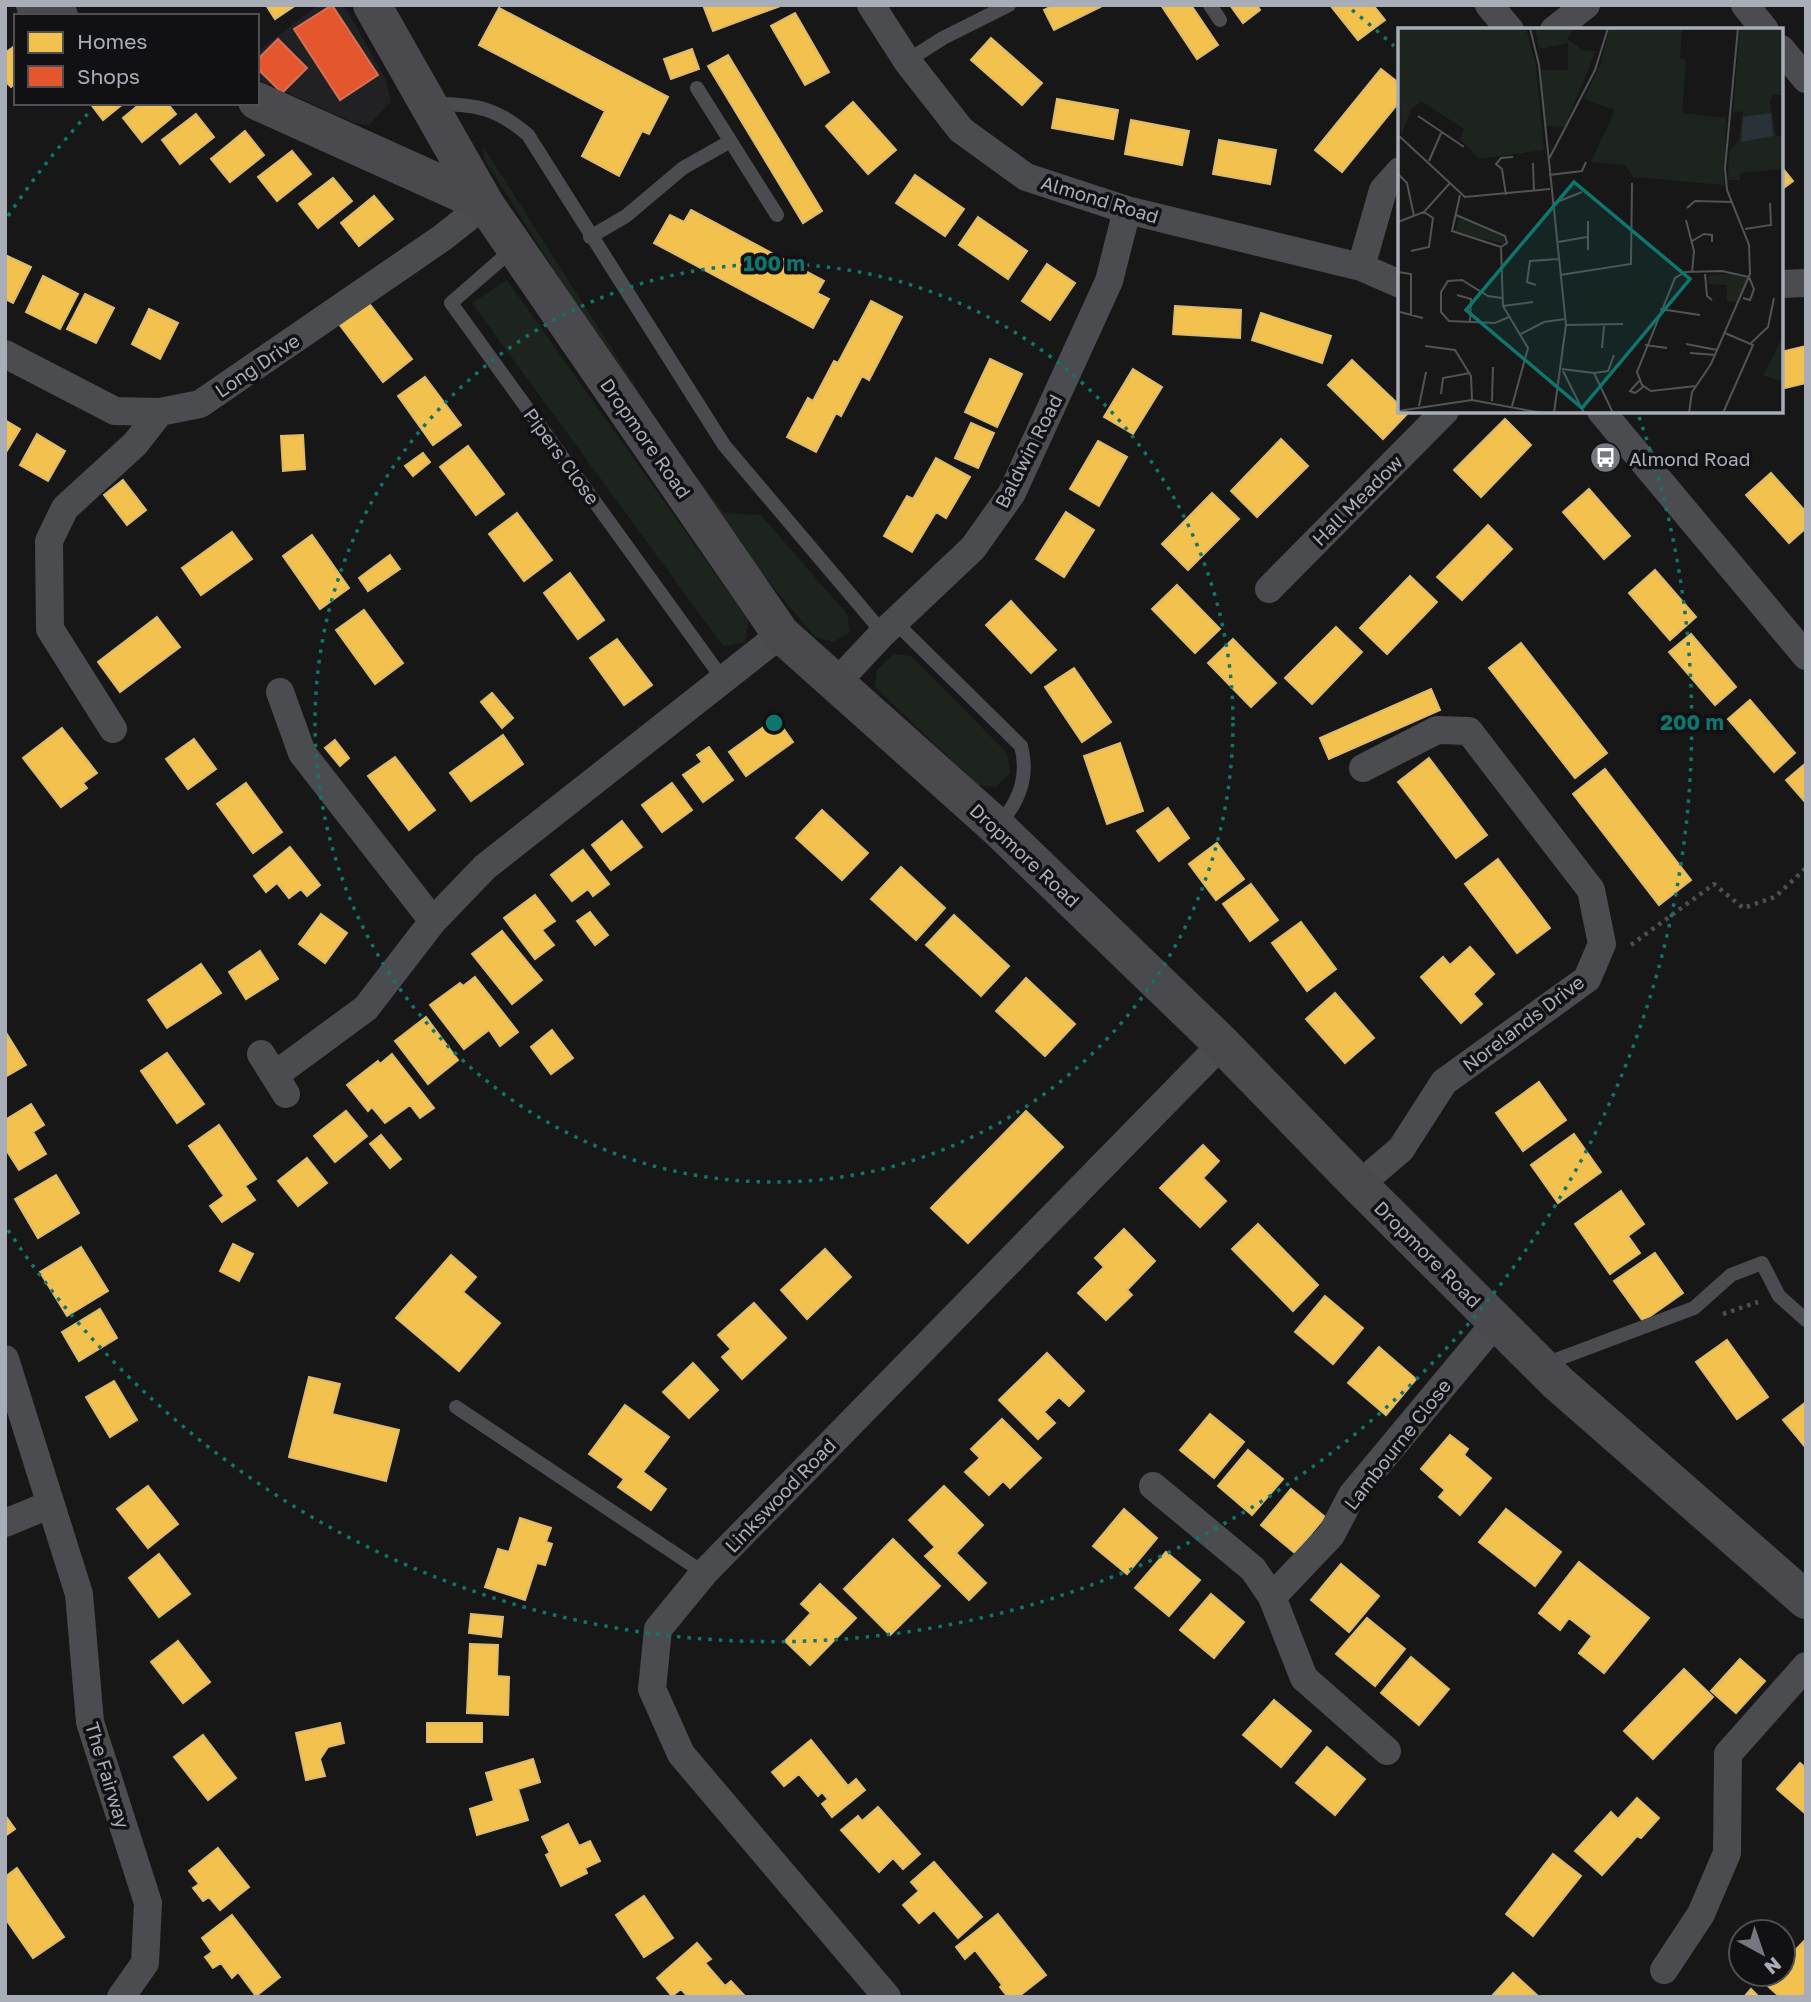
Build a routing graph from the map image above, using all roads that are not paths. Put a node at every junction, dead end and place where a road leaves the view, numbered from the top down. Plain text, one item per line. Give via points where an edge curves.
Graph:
1 (35, 5) edge
2 (372, 5) edge
3 (872, 5) edge
4 (1009, 5) edge
5 (1210, 5) edge
6 (1489, 5) edge
7 (1586, 5) edge
8 (1745, 5) edge
9 (55, 14) edge
10 (1220, 20) dead end
11 (1508, 28) edge
12 (1557, 28) edge
13 (1763, 28) edge
14 (1783, 51) edge
15 (907, 61) junction
16 (1806, 79) edge
17 (696, 88) dead end
18 (259, 103) edge
19 (436, 118) junction
20 (729, 142) junction
21 (399, 163) junction
22 (1398, 173) edge
23 (485, 204) junction
24 (1127, 210) junction
25 (777, 215) dead end
26 (590, 237) junction
27 (515, 247) junction
28 (1361, 267) junction
29 (1398, 283) edge
30 (1806, 283) edge
31 (1783, 284) edge
32 (5, 354) edge
33 (160, 412) junction
34 (1443, 413) edge
35 (1603, 413) edge
36 (1269, 589) dead end
37 (889, 627) junction
38 (781, 634) junction
39 (1806, 656) edge
40 (722, 678) junction
41 (836, 683) junction
42 (281, 692) dead end
43 (113, 729) dead end
44 (1363, 768) dead end
45 (997, 827) junction
46 (433, 921) junction
47 (1222, 1044) junction
48 (274, 1075) dead end
49 (1359, 1185) junction
50 (1806, 1320) edge
51 (1496, 1322) junction
52 (5, 1359) edge
53 (1540, 1366) junction
54 (456, 1407) dead end
55 (1153, 1486) dead end
56 (49, 1505) junction
57 (5, 1523) edge
58 (704, 1573) junction
59 (1272, 1597) junction
60 (1806, 1600) edge
61 (1806, 1666) edge
62 (1387, 1751) dead end
63 (1664, 1970) dead end
64 (121, 1997) edge
65 (887, 1997) edge

1 - 9 street
2 - 19 street, Dropmore Road
3 - 15 street, Almond Road
4 - 15 lane
5 - 10 lane
6 - 11 street
7 - 12 street
8 - 13 street
14 - 16 street
15 - 24 street, Almond Road via 961,130 1026,177
17 - 20 lane
18 - 21 street
19 - 21 street via 421,156
19 - 23 street, Dropmore Road
19 - 26 lane via 465,104 506,116 528,135
20 - 25 lane
20 - 26 lane via 683,167 626,216
21 - 23 street
22 - 28 street via 1383,190
23 - 27 street, Dropmore Road
23 - 33 street, Long Drive via 200,404
24 - 28 street, Almond Road
24 - 37 street, Baldwin Road via 1109,281 1012,493 973,548
26 - 37 lane via 723,445
27 - 38 street, Dropmore Road
27 - 40 lane, Pipers Close via 451,303
28 - 29 street, Almond Road
30 - 31 street
32 - 33 street, Long Drive via 115,411
33 - 43 street via 135,444 65,508 49,541 50,629
34 - 36 street, Hall Meadow
35 - 39 street
37 - 41 street, Baldwin Road
37 - 45 lane via 1021,746 1026,765 1023,783 1010,813
38 - 40 street
38 - 41 street, Dropmore Road
40 - 46 street via 485,867
41 - 45 street, Dropmore Road
42 - 46 street via 302,753
44 - 49 street, Norelands Drive via 1437,730 1469,731 1591,890 1602,944 1587,979 1444,1082 1401,1149
45 - 47 street, Dropmore Road
46 - 48 street via 366,1008
47 - 49 street, Dropmore Road
47 - 58 street, Linkswood Road
49 - 51 street, Dropmore Road
50 - 53 lane via 1779,1296 1762,1263 1731,1275 1694,1308
51 - 53 street, Dropmore Road
51 - 59 street, Lambourne Close via 1352,1495 1331,1535
52 - 56 street, The Fairway
53 - 60 street, Dropmore Road
54 - 58 lane
55 - 59 street via 1253,1569
56 - 57 street
56 - 64 street, The Fairway via 79,1594 90,1722 148,1903 145,1963
58 - 65 street, Linkswood Road via 658,1629 652,1689 681,1755
59 - 62 street via 1304,1678
61 - 63 street via 1728,1754 1727,1853 1701,1914

